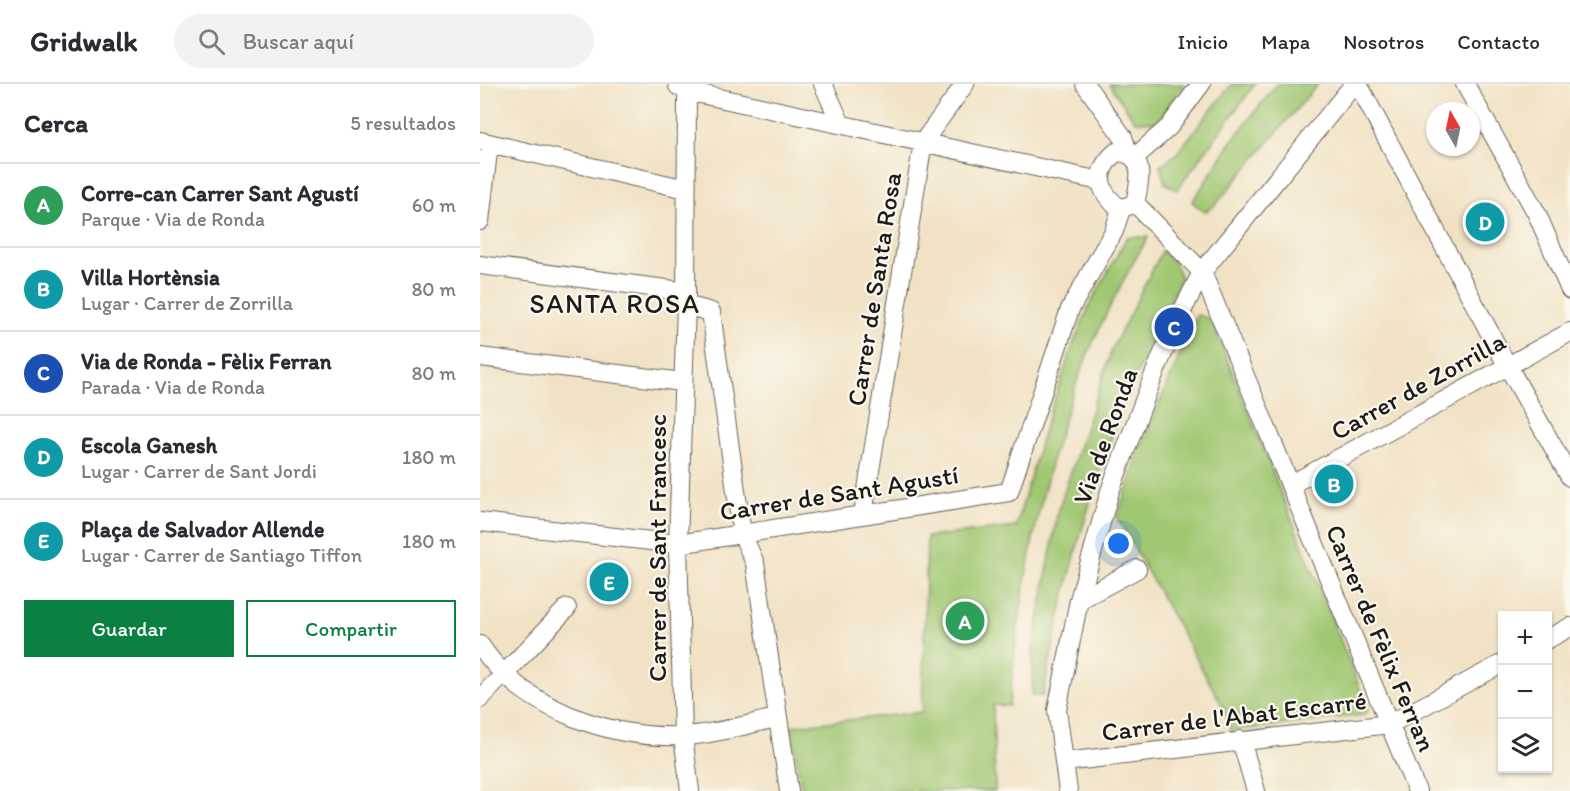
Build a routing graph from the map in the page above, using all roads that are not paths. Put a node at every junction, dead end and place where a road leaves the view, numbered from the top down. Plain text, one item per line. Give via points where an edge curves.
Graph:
1 (823, 84) edge
2 (965, 84) edge
3 (1085, 84) edge
4 (1201, 84) edge
5 (1356, 84) edge
6 (1465, 84) edge
7 (682, 86) edge
8 (841, 124) junction
9 (484, 142) edge
10 (923, 142) junction
11 (1131, 155) junction
12 (1100, 181) junction
13 (686, 189) junction
14 (1128, 206) junction
15 (480, 221) edge
16 (480, 265) edge
17 (1202, 272) junction
18 (674, 290) dead end
19 (1570, 290) edge
20 (686, 305) junction
21 (1570, 332) edge
22 (480, 357) edge
23 (1508, 365) junction
24 (683, 382) junction
25 (1570, 477) edge
26 (1290, 485) junction
27 (863, 514) junction
28 (480, 522) edge
29 (742, 534) junction
30 (678, 544) junction
31 (1137, 569) dead end
32 (1079, 600) junction
33 (567, 608) dead end
34 (1570, 627) edge
35 (1552, 637) edge
36 (480, 645) edge
37 (1499, 665) edge
38 (511, 667) dead end
39 (495, 683) dead end
40 (480, 699) edge
41 (777, 718) junction
42 (1390, 724) junction
43 (683, 736) junction
44 (1241, 740) junction
45 (1064, 762) junction
46 (690, 791) edge
47 (789, 791) edge
48 (1068, 791) edge
49 (1256, 791) edge
50 (1417, 791) edge

1 - 8 street
2 - 10 street, Carrer de Santa Rosa
3 - 11 street via 1123,137
4 - 11 street via 1169,127
5 - 17 street, Via de Ronda
5 - 23 street
6 - 19 street via 1537,214
7 - 8 street
7 - 13 street, Carrer de Sant Francesc
8 - 10 street
9 - 13 street
9 - 15 street
10 - 12 street
10 - 27 street, Carrer de Santa Rosa
11 - 12 street via 1116,152 1106,161
11 - 14 street via 1140,172
12 - 14 street via 1108,200
13 - 20 street, Carrer de Sant Francesc
14 - 17 street
14 - 27 street, Carrer de Sant Agustí via 1070,309 1008,492
16 - 18 street
17 - 26 street, Carrer de Fèlix Ferran
17 - 32 street, Via de Ronda via 1174,327 1110,491
20 - 24 street, Carrer de Sant Francesc
20 - 29 street via 711,312
21 - 23 street, Carrer de Zorrilla
22 - 24 street
23 - 25 street
23 - 26 street, Carrer de Zorrilla
24 - 30 street, Carrer de Sant Francesc
26 - 42 street, Carrer de Fèlix Ferran
27 - 29 street, Carrer de Sant Agustí
28 - 30 street, Carrer de Sant Agustí
29 - 30 street, Carrer de Sant Agustí
29 - 41 street via 755,563
30 - 43 street, Carrer de Sant Francesc
31 - 32 street
32 - 45 street, Via de Ronda via 1057,710
33 - 38 street
34 - 35 street
36 - 43 street via 518,687 583,721 632,734
37 - 42 street, Carrer de l'Abat Escarré
39 - 40 street
41 - 43 street
41 - 47 street
42 - 44 street, Carrer de l'Abat Escarré
42 - 50 street, Carrer de Fèlix Ferran
43 - 46 street, Carrer de Sant Francesc
44 - 45 street, Carrer de l'Abat Escarré
44 - 49 street
45 - 48 street, Via de Ronda

